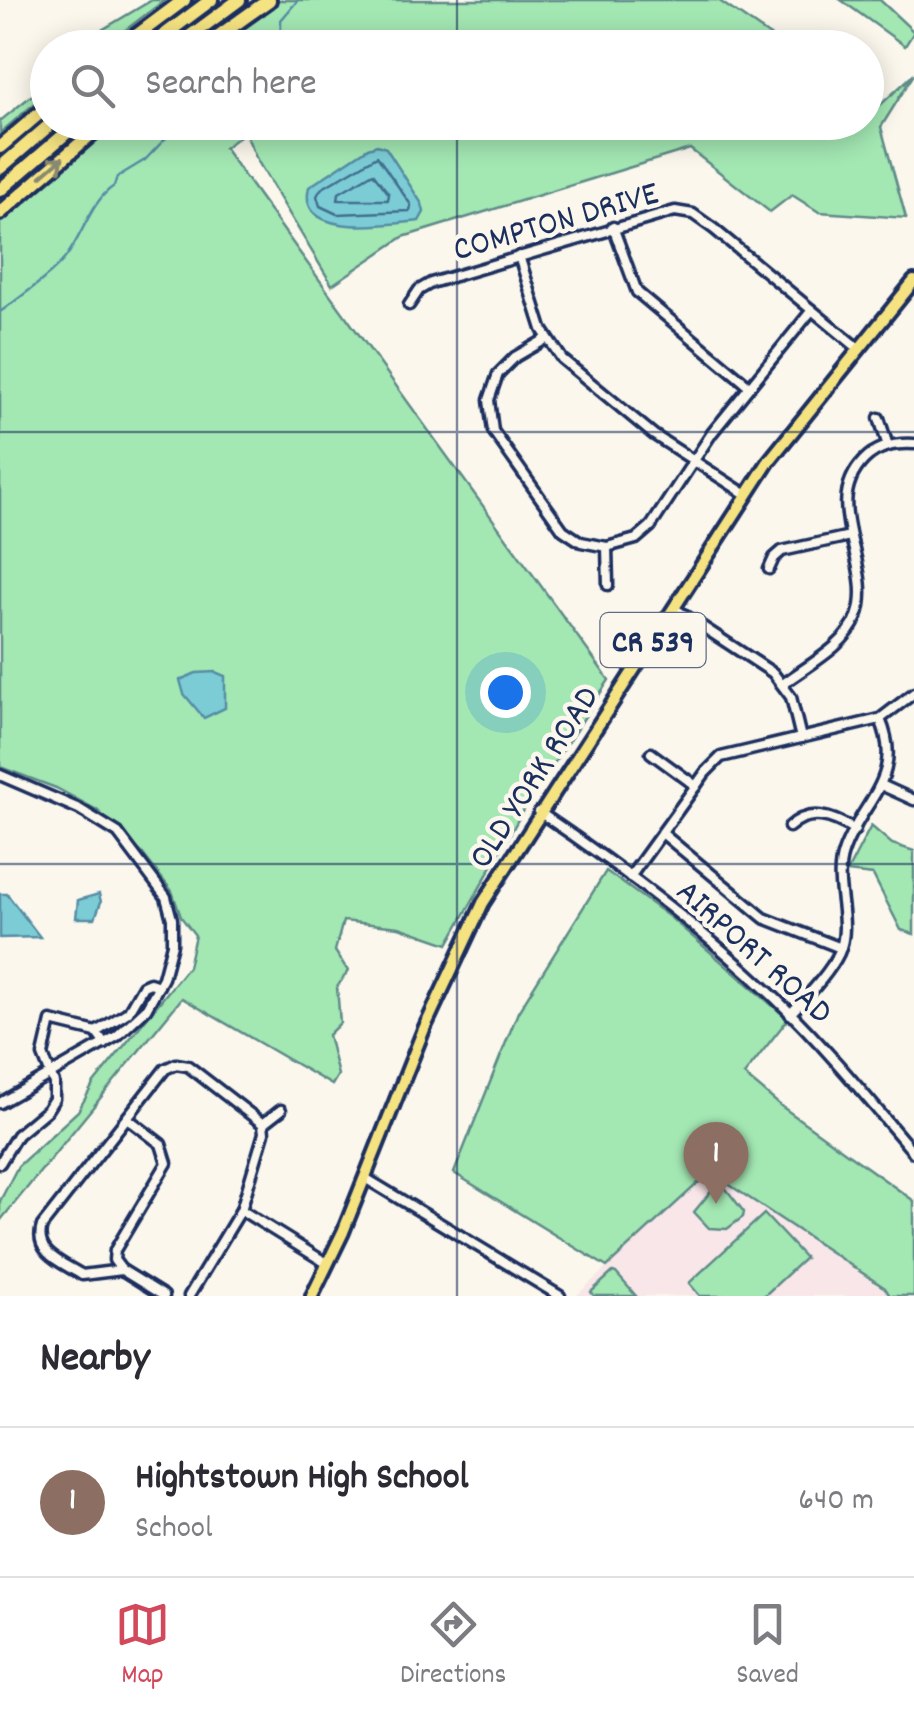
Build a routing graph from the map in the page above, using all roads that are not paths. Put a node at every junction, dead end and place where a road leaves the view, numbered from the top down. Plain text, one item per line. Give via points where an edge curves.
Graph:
1 (184, 0) edge
2 (211, 0) edge
3 (239, 0) edge
4 (268, 0) edge
5 (144, 30) edge
6 (171, 30) edge
7 (198, 30) edge
8 (227, 30) edge
9 (30, 121) edge
10 (32, 140) edge
11 (58, 140) edge
12 (84, 140) edge
13 (0, 146) edge
14 (0, 168) edge
15 (0, 190) edge
16 (0, 212) edge
17 (613, 227) junction
18 (518, 256) junction
19 (914, 281) edge
20 (409, 306) dead end
21 (812, 310) junction
22 (546, 339) junction
23 (858, 349) junction
24 (749, 386) junction
25 (879, 418) dead end
26 (914, 444) edge
27 (888, 446) junction
28 (694, 461) junction
29 (746, 495) junction
30 (850, 536) junction
31 (606, 548) junction
32 (769, 569) dead end
33 (608, 585) dead end
34 (674, 608) junction
35 (783, 684) junction
36 (914, 693) edge
37 (880, 718) junction
38 (801, 738) junction
39 (650, 753) dead end
40 (0, 775) edge
41 (881, 785) junction
42 (696, 786) junction
43 (914, 800) edge
44 (539, 812) junction
45 (789, 827) dead end
46 (855, 830) junction
47 (662, 833) junction
48 (630, 877) junction
49 (841, 948) junction
50 (158, 986) junction
51 (790, 1014) junction
52 (96, 1032) junction
53 (105, 1044) junction
54 (51, 1074) junction
55 (0, 1103) edge
56 (281, 1110) dead end
57 (127, 1118) junction
58 (262, 1124) junction
59 (914, 1153) edge
60 (0, 1163) edge
61 (365, 1178) junction
62 (241, 1210) junction
63 (328, 1264) junction
64 (122, 1270) junction
65 (164, 1296) edge
66 (189, 1296) edge
67 (312, 1296) edge
68 (560, 1296) edge

1 - 5 highway
2 - 6 highway
3 - 7 highway
4 - 8 highway
9 - 13 highway
10 - 14 highway
11 - 15 highway
16 -> 12 highway
17 - 18 street, COMPTON DRIVE
17 - 21 street, COMPTON DRIVE via 666,212 693,214
17 - 24 street via 636,292
18 - 20 street, COMPTON DRIVE via 424,286
18 - 22 street
19 - 23 main road, OLD YORK ROAD / CR 539
21 - 23 street, COMPTON DRIVE
21 - 24 street
22 - 28 street via 636,421
22 - 31 street via 498,374 489,400 493,431 562,530
23 - 29 main road, OLD YORK ROAD / CR 539
24 - 28 street
25 - 27 street
26 - 27 street
27 - 30 street via 868,456 851,478
28 - 29 street
28 - 31 street via 644,534
29 - 34 main road, OLD YORK ROAD / CR 539
30 - 32 street via 782,551
30 - 35 street via 860,588 856,617 836,646
31 - 33 street
34 - 35 street
34 - 44 main road, OLD YORK ROAD / CR 539
35 - 38 street
36 - 37 street
37 - 38 street
37 - 41 street via 890,750
38 - 42 street via 721,757
39 - 42 street
40 - 50 street via 79,809 118,833 144,863 172,919 169,962
41 - 43 street
41 - 46 street
42 - 47 street
44 - 48 street, AIRPORT ROAD
44 - 61 main road, OLD YORK ROAD / CR 539 via 482,902
45 - 46 street via 821,816
46 - 49 street via 840,863
47 - 48 street
47 - 49 street via 764,918
48 - 51 street, AIRPORT ROAD
49 - 51 street
50 - 52 street via 143,986 128,1012
50 - 53 street via 146,1009
51 - 59 street, AIRPORT ROAD
52 - 53 street
52 - 54 street via 51,1021 44,1055
53 - 54 street
54 - 55 street
54 - 60 street via 52,1104 17,1135
56 - 58 street
57 - 58 street via 165,1069 182,1064
57 - 64 street via 161,1144 167,1158 115,1250
57 - 64 street via 39,1235 45,1251 82,1275
58 - 62 street
61 - 63 main road, CR 539
61 - 68 street
62 - 63 street
62 - 66 street
63 - 67 main road, CR 539
64 - 65 street

